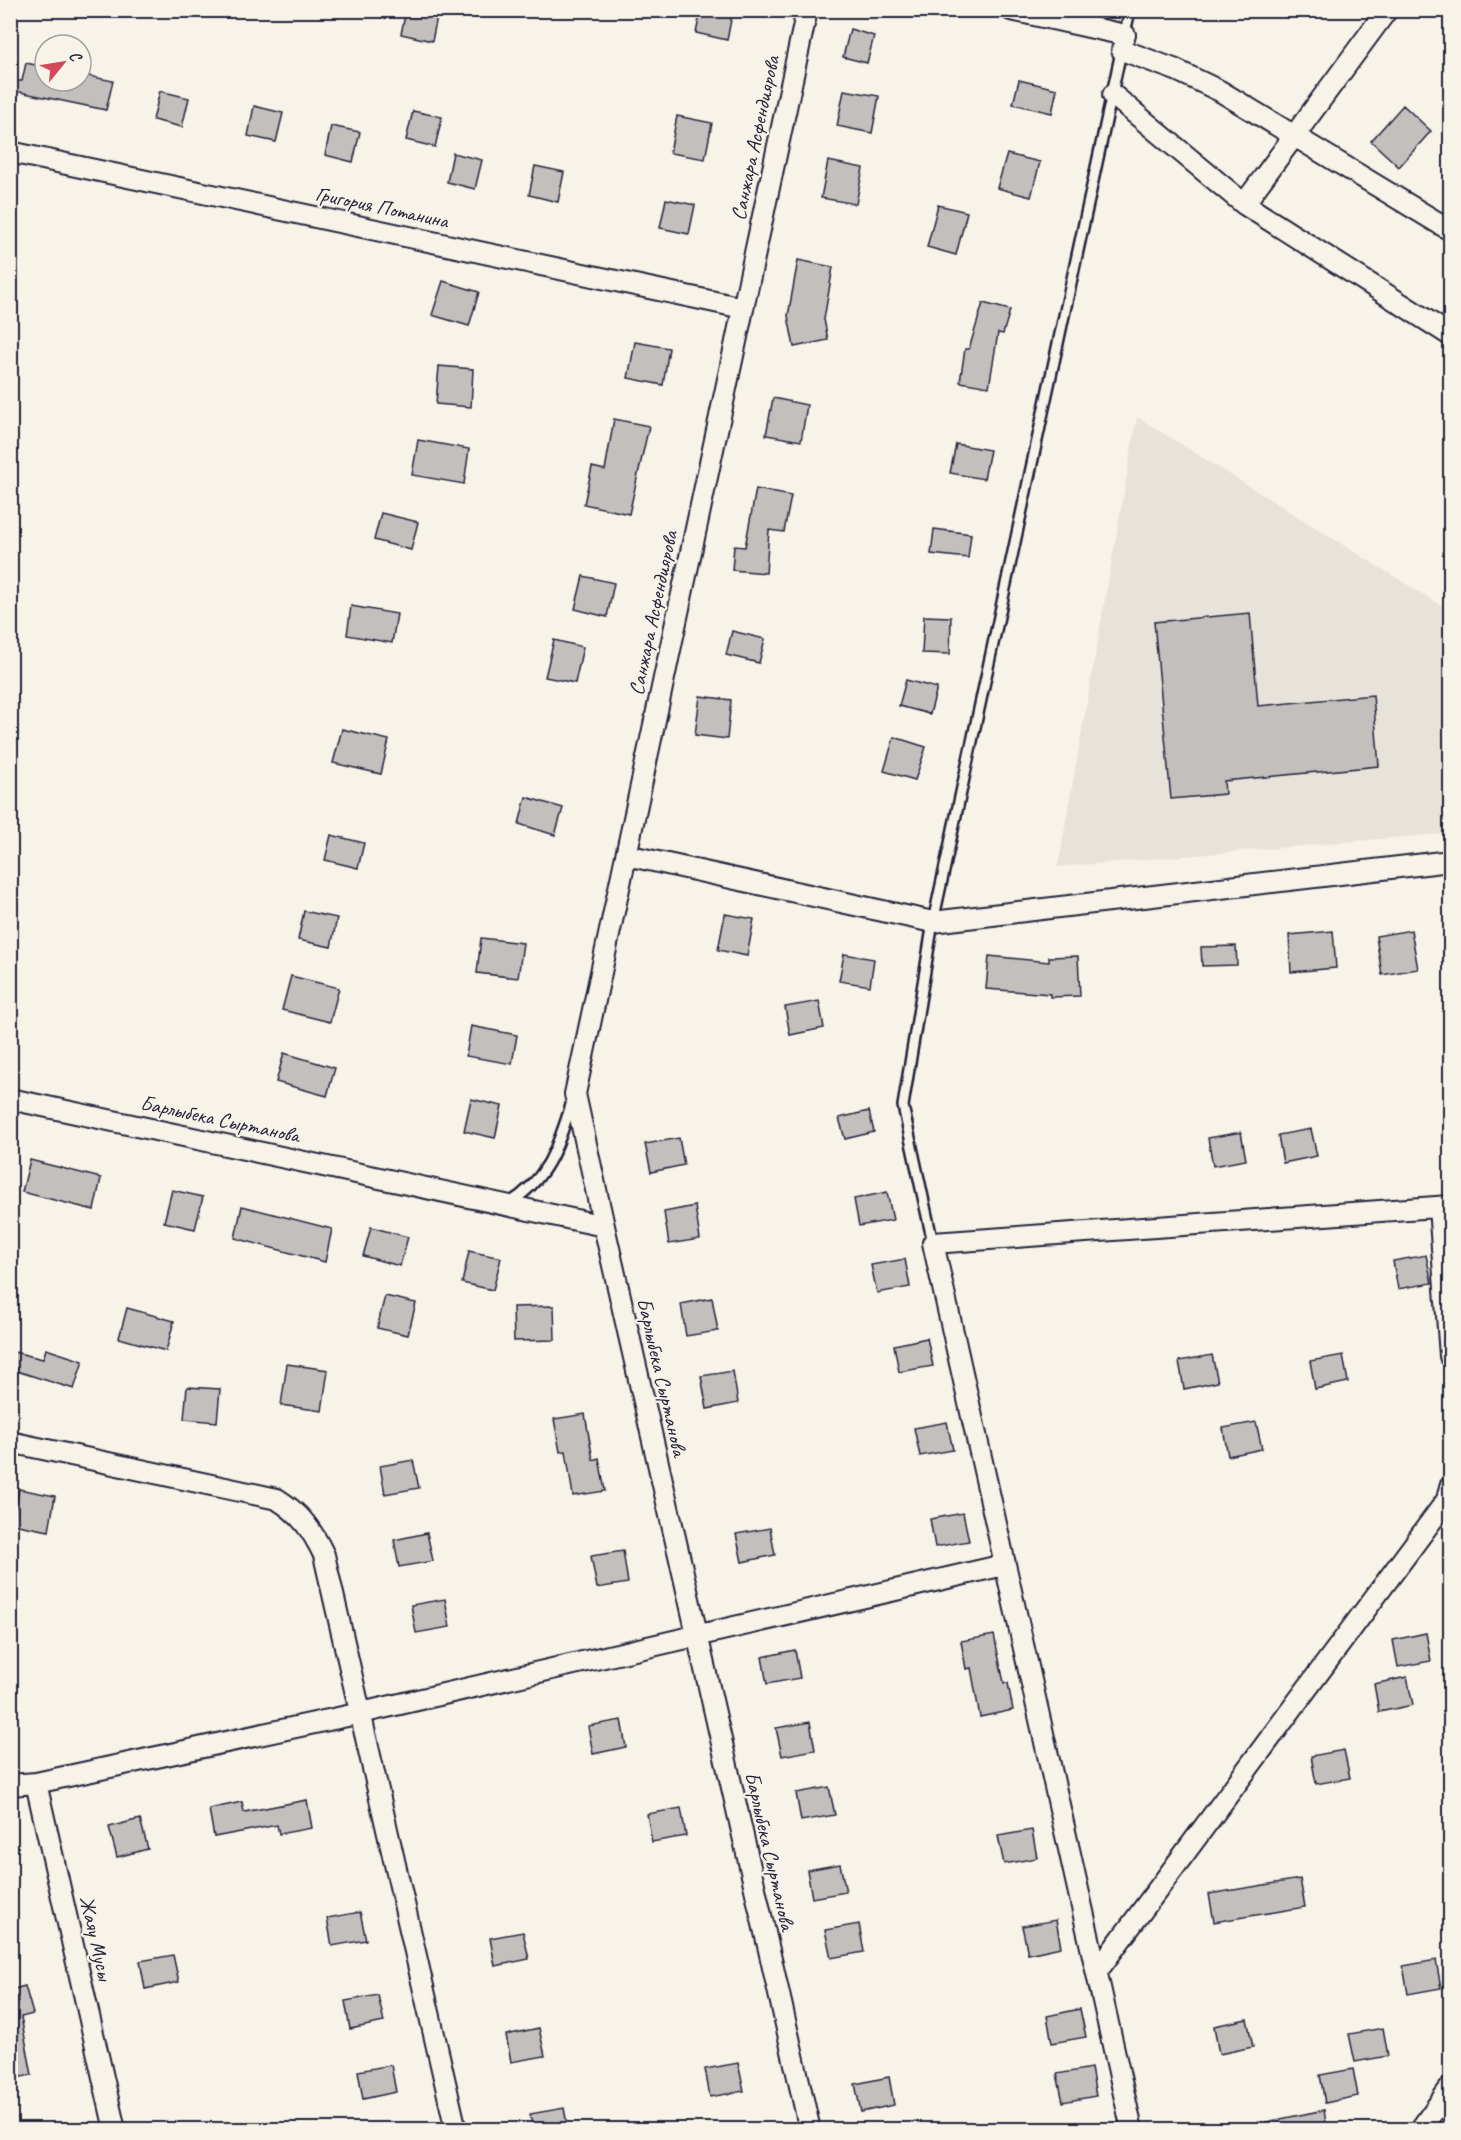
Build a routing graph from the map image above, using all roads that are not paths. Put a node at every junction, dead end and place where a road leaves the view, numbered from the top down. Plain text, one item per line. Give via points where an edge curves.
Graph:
1 (807, 10) edge
2 (1011, 10) edge
3 (1130, 10) edge
4 (1387, 10) edge
5 (1124, 42) junction
6 (1113, 95) junction
7 (1295, 135) junction
8 (10, 152) edge
9 (1244, 204) junction
10 (1450, 230) edge
11 (743, 308) junction
12 (1450, 335) edge
13 (626, 855) junction
14 (1450, 861) edge
15 (933, 922) junction
16 (575, 1094) junction
17 (10, 1099) edge
18 (507, 1205) junction
19 (1445, 1207) edge
20 (604, 1226) junction
21 (933, 1243) junction
22 (1450, 1356) edge
23 (10, 1442) edge
24 (1450, 1487) edge
25 (1004, 1565) junction
26 (696, 1635) junction
27 (361, 1713) junction
28 (36, 1783) junction
29 (10, 1785) edge
30 (1098, 1970) junction
31 (1450, 2088) edge
32 (115, 2130) edge
33 (456, 2130) edge
34 (810, 2130) edge
35 (1132, 2130) edge
36 (1420, 2130) edge

1 - 11 street, Санжара Асфендиярова
2 - 5 street
3 - 5 lane
4 - 7 street
5 - 6 lane
5 - 7 street
6 - 9 street
6 - 15 lane
7 - 9 street
7 - 10 street
8 - 11 street, Григория Потанина
9 - 12 street
11 - 13 street, Санжара Асфендиярова
13 - 15 street
13 - 16 street, Санжара Асфендиярова
14 - 15 street
15 - 21 lane via 903,1106
16 - 18 lane via 556,1151 545,1170 526,1193
16 - 20 street, Санжара Асфендиярова
17 - 18 street, Барлыбека Сыртанова
18 - 20 street, Барлыбека Сыртанова
19 - 21 street
19 - 22 street
20 - 26 street, Барлыбека Сыртанова
21 - 25 street
23 - 27 street via 277,1499 296,1510 311,1528 324,1555
24 - 30 street via 1447,1500
25 - 26 street
25 - 30 street
26 - 27 street
26 - 34 street, Барлыбека Сыртанова
27 - 28 street
27 - 33 street
28 - 29 street
28 - 32 street, Жаяу Мусы
30 - 35 street
31 - 36 street

